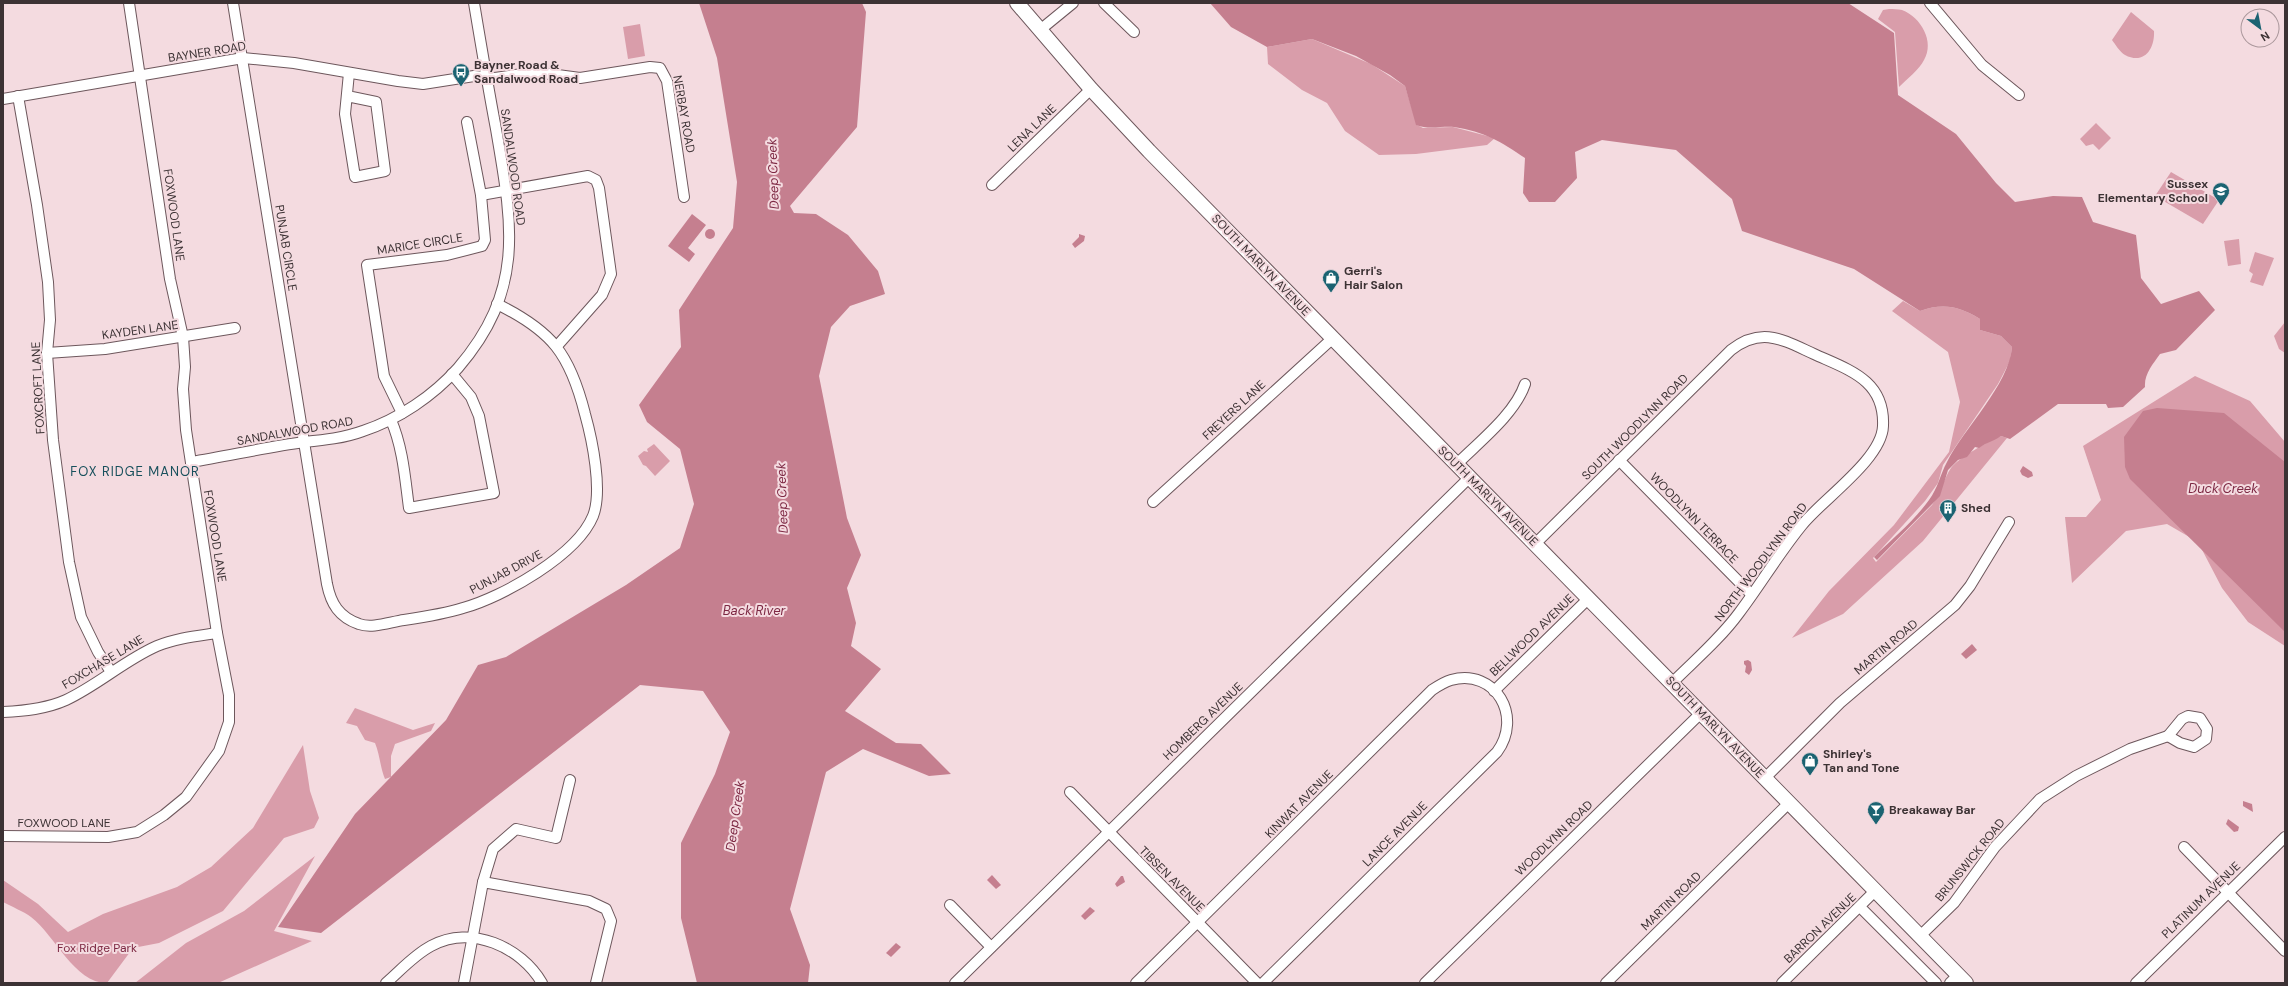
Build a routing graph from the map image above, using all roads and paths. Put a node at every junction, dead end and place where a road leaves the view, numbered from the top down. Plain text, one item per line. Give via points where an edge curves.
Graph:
1 (129, 3) edge
2 (233, 3) edge
3 (474, 3) edge
4 (1017, 3) edge
5 (1073, 3) edge
6 (1104, 3) edge
7 (1930, 3) edge
8 (1040, 30) junction
9 (1134, 32) dead end
10 (243, 58) junction
11 (349, 74) junction
12 (140, 76) junction
13 (486, 76) junction
14 (1091, 89) junction
15 (2019, 95) dead end
16 (18, 96) junction
17 (347, 96) junction
18 (3, 99) edge
19 (467, 122) dead end
20 (992, 185) dead end
21 (506, 189) junction
22 (481, 195) junction
23 (684, 197) dead end
24 (497, 304) junction
25 (235, 328) dead end
26 (183, 338) junction
27 (1333, 338) junction
28 (557, 346) junction
29 (47, 353) junction
30 (452, 374) junction
31 (1525, 384) dead end
32 (1883, 412) joint
33 (402, 413) junction
34 (391, 420) junction
35 (304, 442) junction
36 (1619, 460) junction
37 (191, 462) junction
38 (1456, 464) junction
39 (1470, 477) junction
40 (1153, 502) dead end
41 (2009, 522) dead end
42 (1535, 544) junction
43 (1751, 594) junction
44 (1588, 599) junction
45 (217, 633) junction
46 (111, 672) junction
47 (1672, 683) junction
48 (1494, 690) junction
49 (3, 712) edge
50 (1701, 713) junction
51 (2168, 736) dead end
52 (1765, 778) junction
53 (570, 780) dead end
54 (1070, 792) dead end
55 (1789, 803) junction
56 (1109, 832) junction
57 (3, 836) edge
58 (2285, 837) edge
59 (2184, 847) dead end
60 (483, 882) junction
61 (1875, 891) junction
62 (2228, 892) junction
63 (950, 905) dead end
64 (1860, 907) junction
65 (1197, 922) junction
66 (1920, 936) junction
67 (471, 938) junction
68 (991, 947) junction
69 (2285, 951) edge
70 (1958, 980) edge
71 (386, 983) edge
72 (464, 983) edge
73 (542, 983) edge
74 (596, 983) edge
75 (955, 983) edge
76 (1136, 983) edge
77 (1257, 983) edge
78 (1263, 983) edge
79 (1425, 983) edge
80 (1606, 983) edge
81 (1782, 983) edge
82 (1936, 983) edge
83 (2136, 983) edge

1 - 12 street, FOXWOOD LANE
2 - 10 street, PUNJAB CIRCLE
3 - 13 street, SANDALWOOD ROAD
4 - 8 street, SOUTH MARLYN AVENUE
5 - 8 street
6 - 9 street
7 - 15 street via 1982,65
8 - 14 street, SOUTH MARLYN AVENUE
10 - 11 street, BAYNER ROAD via 294,62
10 - 12 street, BAYNER ROAD
10 - 35 street, PUNJAB CIRCLE
11 - 13 street, BAYNER ROAD via 423,84
11 - 17 street
12 - 16 street, BAYNER ROAD
12 - 26 street, FOXWOOD LANE via 170,279
13 - 21 street, SANDALWOOD ROAD
13 - 23 street, NERBAY ROAD via 495,78 535,72 580,78 650,66 660,68 667,81
14 - 20 street, LENA LANE
14 - 27 street, SOUTH MARLYN AVENUE
16 - 18 street, BAYNER ROAD
16 - 29 street, FOXCROFT LANE via 48,282 50,320
17 - 17 street via 345,114 355,177 385,171 376,102
19 - 22 street, MARICE CIRCLE
21 - 22 street
21 - 24 street, SANDALWOOD ROAD via 509,256
21 - 28 street via 534,187 588,176 596,180 599,188 611,274 602,296
22 - 33 street, MARICE CIRCLE via 485,240 482,246 446,255 367,265 384,376
24 - 28 street, PUNJAB DRIVE via 526,319
24 - 30 street, SANDALWOOD ROAD via 484,334
25 - 26 street, KAYDEN LANE
26 - 29 street, KAYDEN LANE via 105,349
26 - 37 street, FOXWOOD LANE via 183,389
27 - 38 street, SOUTH MARLYN AVENUE
27 - 40 street, FREYERS LANE
28 - 35 street, PUNJAB DRIVE via 577,386 586,418 596,475 597,494 593,516 574,543 547,567 465,608 375,625 361,625 337,610 330,600
29 - 46 street, FOXCROFT LANE via 53,440 76,600 87,631
30 - 33 street, SANDALWOOD ROAD via 431,394
30 - 34 street via 471,397 479,416 494,493 409,508 399,442
31 - 38 street via 1522,395 1513,407
32 - 36 street, SOUTH WOODLYNN ROAD via 1876,393 1858,375 1781,339 1758,336 1747,339 1731,350
32 - 43 street, NORTH WOODLYNN ROAD via 1882,435 1873,452 1802,524
33 - 34 street, SANDALWOOD ROAD
34 - 35 street, SANDALWOOD ROAD via 349,435 319,442
35 - 37 street, SANDALWOOD ROAD
36 - 42 street, SOUTH WOODLYNN ROAD
36 - 43 street, WOODLYNN TERRACE
37 - 45 street, FOXWOOD LANE
38 - 39 street, SOUTH MARLYN AVENUE
39 - 42 street, SOUTH MARLYN AVENUE
39 - 56 street, HOMBERG AVENUE
41 - 52 street, MARTIN ROAD via 1970,586 1955,605 1840,703
42 - 44 street, SOUTH MARLYN AVENUE
43 - 47 street, NORTH WOODLYNN ROAD via 1724,632
44 - 47 street, SOUTH MARLYN AVENUE
44 - 48 street, BELLWOOD AVENUE
45 - 46 street, FOXCHASE LANE via 167,642
45 - 57 street, FOXWOOD LANE via 229,695 229,722 219,751 186,797 148,826 121,836
46 - 49 street, FOXCHASE LANE via 74,696 55,704
47 - 50 street, SOUTH MARLYN AVENUE
48 - 65 street, KINWAT AVENUE via 1477,680 1467,678 1450,680 1432,690
48 - 78 street, LANCE AVENUE via 1502,700 1508,717 1505,737 1497,752
50 - 52 street, SOUTH MARLYN AVENUE
50 - 79 street, WOODLYNN ROAD
51 - 66 street, BRUNSWICK ROAD via 2102,762 2040,800 1995,847 1954,903
52 - 55 street, SOUTH MARLYN AVENUE
53 - 60 street via 556,838 516,829 493,849
54 - 56 street, TIBSEN AVENUE
55 - 61 street, SOUTH MARLYN AVENUE
55 - 80 street, MARTIN ROAD
56 - 65 street, TIBSEN AVENUE
56 - 68 street, HOMBERG AVENUE
58 - 62 street, PLATINUM AVENUE
59 - 62 street
60 - 67 street
60 - 74 street via 602,905 611,921
61 - 64 street, BARRON AVENUE
61 - 66 street, SOUTH MARLYN AVENUE
62 - 69 street
62 - 83 street, PLATINUM AVENUE
63 - 68 street
64 - 81 street, BARRON AVENUE
64 - 82 street
65 - 76 street, KINWAT AVENUE
65 - 77 street, TIBSEN AVENUE
66 - 70 street, SOUTH MARLYN AVENUE
67 - 71 street via 458,938 432,946 413,958
67 - 72 street
67 - 73 street via 499,944 519,954
68 - 75 street, HOMBERG AVENUE

